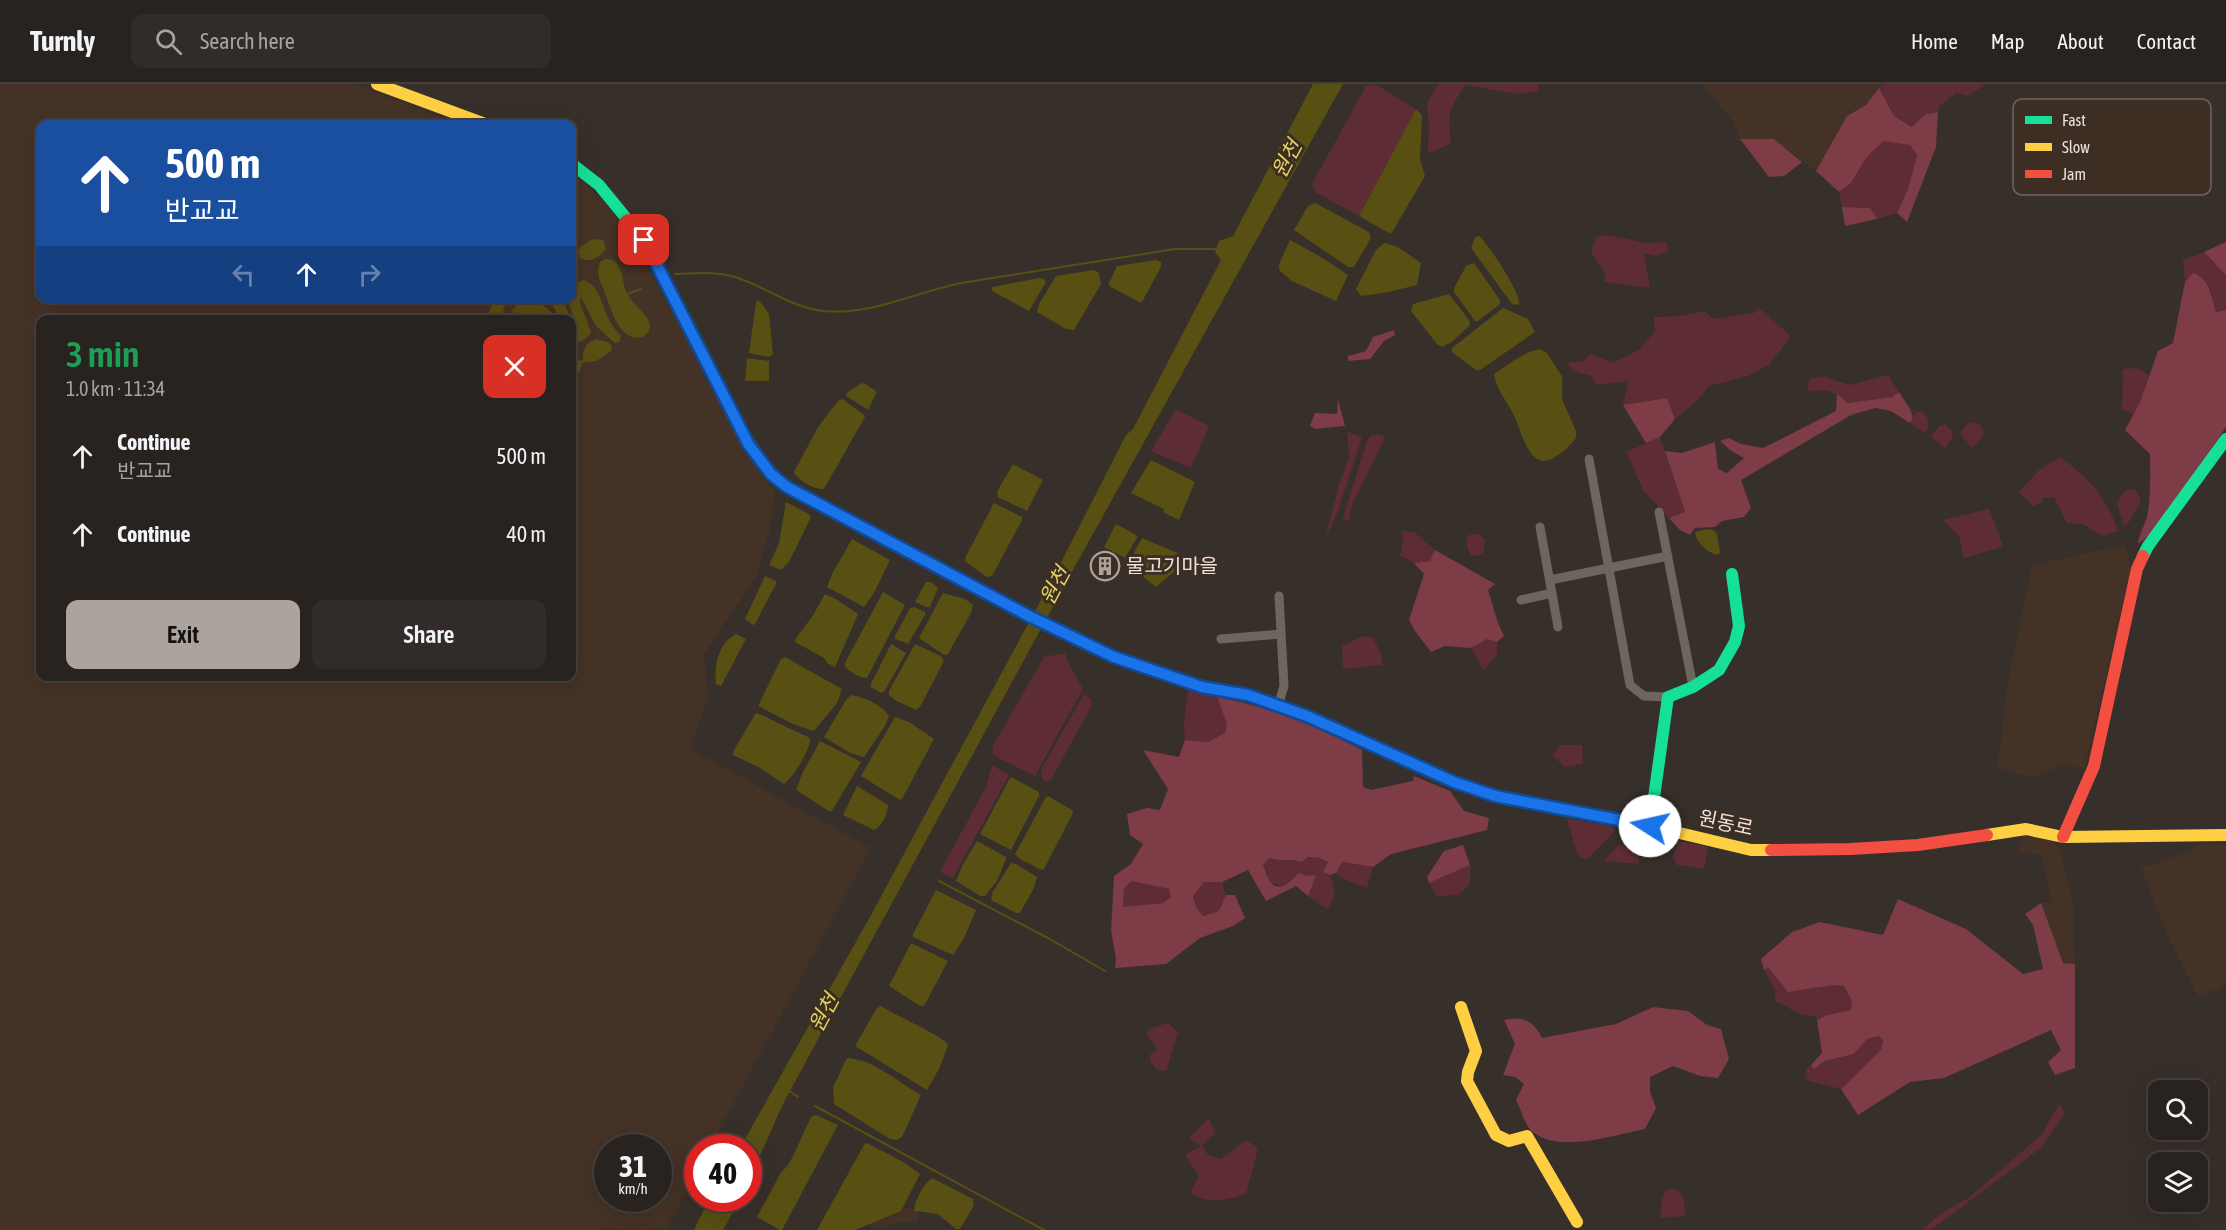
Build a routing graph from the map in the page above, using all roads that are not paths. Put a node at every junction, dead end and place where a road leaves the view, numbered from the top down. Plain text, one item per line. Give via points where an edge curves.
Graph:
1 (377, 84) edge
2 (474, 120) edge
3 (576, 167) edge
4 (2226, 438) edge
5 (1589, 459) dead end
6 (1659, 512) dead end
7 (1540, 527) dead end
8 (1668, 556) junction
9 (1608, 567) junction
10 (1732, 574) dead end
11 (1550, 580) junction
12 (1552, 593) junction
13 (1279, 596) dead end
14 (1521, 600) dead end
15 (1558, 627) dead end
16 (1281, 634) junction
17 (1221, 639) dead end
18 (1693, 687) junction
19 (1668, 697) junction
20 (1278, 706) junction
21 (1650, 826) junction
22 (2226, 835) edge
23 (2063, 837) junction
24 (1461, 1007) dead end
25 (1577, 1222) dead end

1 - 2 street
3 - 20 street, 원동로 via 599,185 644,240 749,445 771,474 787,487 1114,657 1202,687 1248,695
4 - 23 street via 2148,546 2137,568 2094,767 2068,818
5 - 9 street
6 - 8 street
7 - 11 street
8 - 9 street
8 - 18 street
9 - 11 street
9 - 19 street via 1630,686 1644,696
10 - 18 street via 1739,626 1735,642 1719,670
11 - 12 street
12 - 14 street
12 - 15 street
13 - 16 street
16 - 17 street
16 - 20 street via 1284,686
18 - 19 street
19 - 21 street
20 - 21 street, 원동로 via 1485,792
21 - 23 street, 원동로 via 1751,850 1918,844 2026,829
22 - 23 street, 원동로
24 - 25 street via 1476,1051 1467,1081 1496,1135 1509,1141 1527,1136

